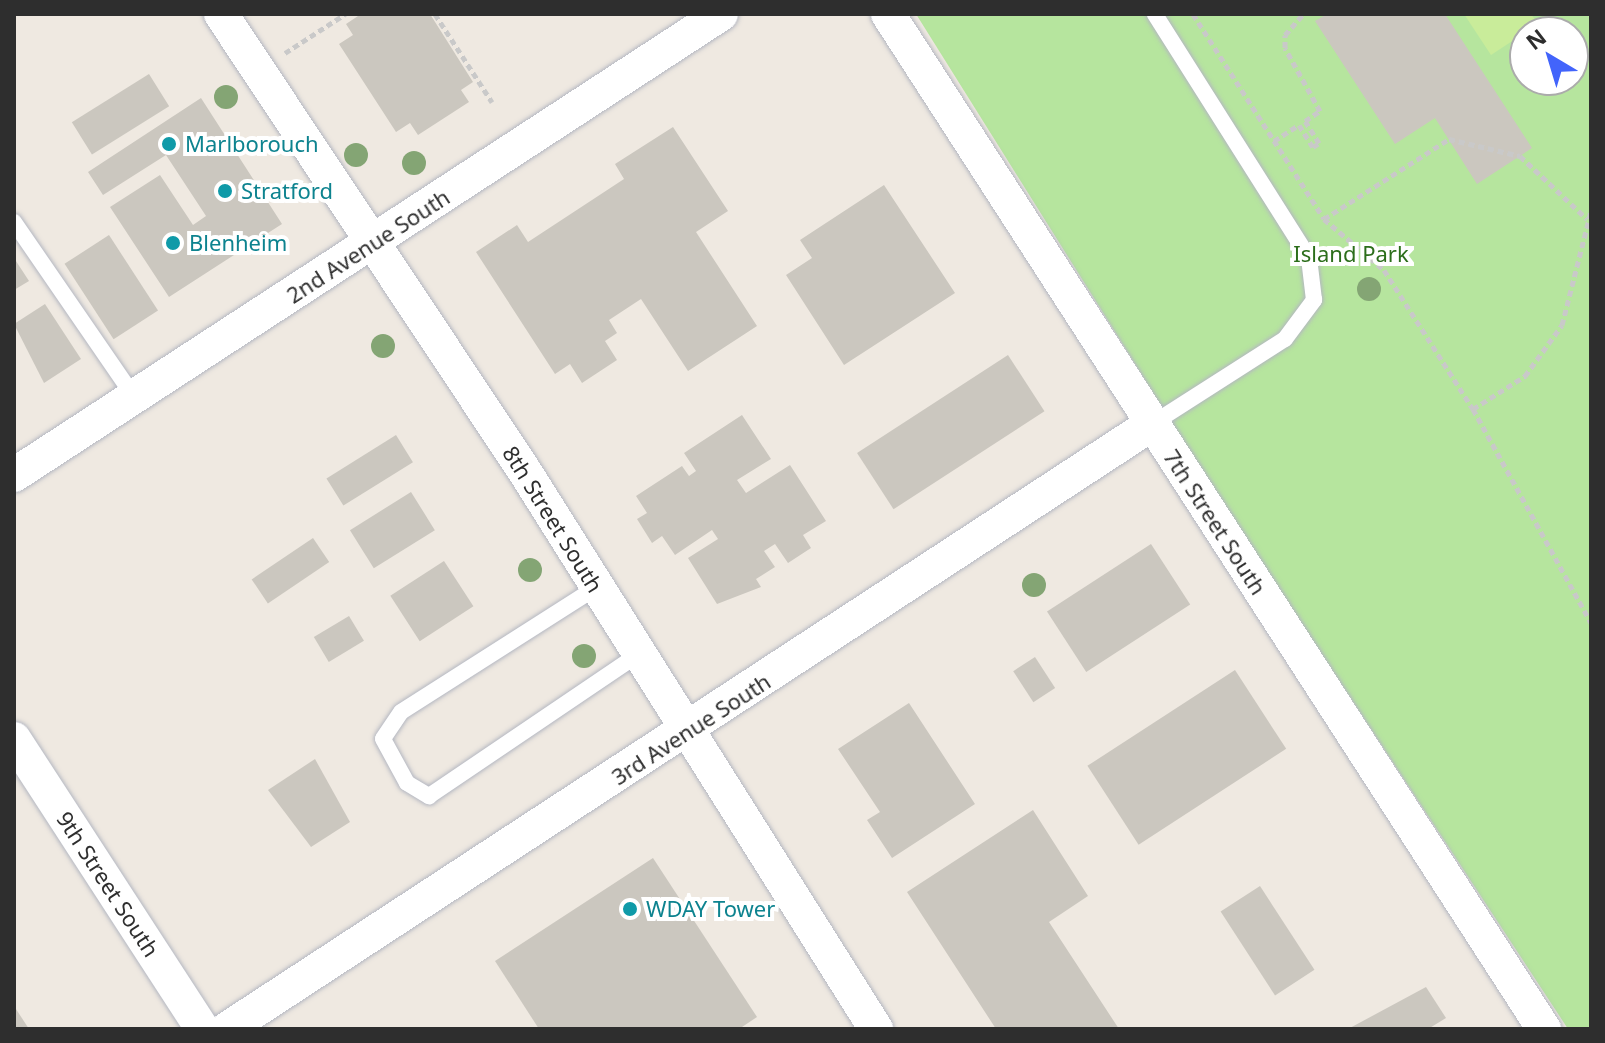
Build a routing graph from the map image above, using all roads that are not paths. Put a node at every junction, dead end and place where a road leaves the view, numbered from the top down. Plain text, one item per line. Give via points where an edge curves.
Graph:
1 (221, 14) edge
2 (721, 14) edge
3 (888, 14) edge
4 (1155, 14) edge
5 (14, 222) edge
6 (373, 243) junction
7 (135, 398) junction
8 (1152, 424) junction
9 (14, 475) edge
10 (597, 587) junction
11 (639, 654) junction
12 (687, 731) junction
13 (14, 739) edge
14 (202, 1029) edge
15 (227, 1029) edge
16 (876, 1029) edge
17 (1544, 1029) edge

1 - 6 street, 8th Street South
2 - 6 street, 2nd Avenue South
3 - 8 street, 7th Street South
4 - 8 lane via 1309,258 1314,300 1285,339
5 - 7 lane
6 - 7 street, 2nd Avenue South
6 - 10 street, 8th Street South
7 - 9 street, 2nd Avenue South
8 - 12 street, 3rd Avenue South
8 - 17 street, 7th Street South
10 - 11 street, 8th Street South
10 - 11 lane via 401,712 385,732 407,783 429,796
11 - 12 street, 8th Street South
12 - 15 street, 3rd Avenue South
12 - 16 street, 8th Street South
13 - 14 street, 9th Street South

